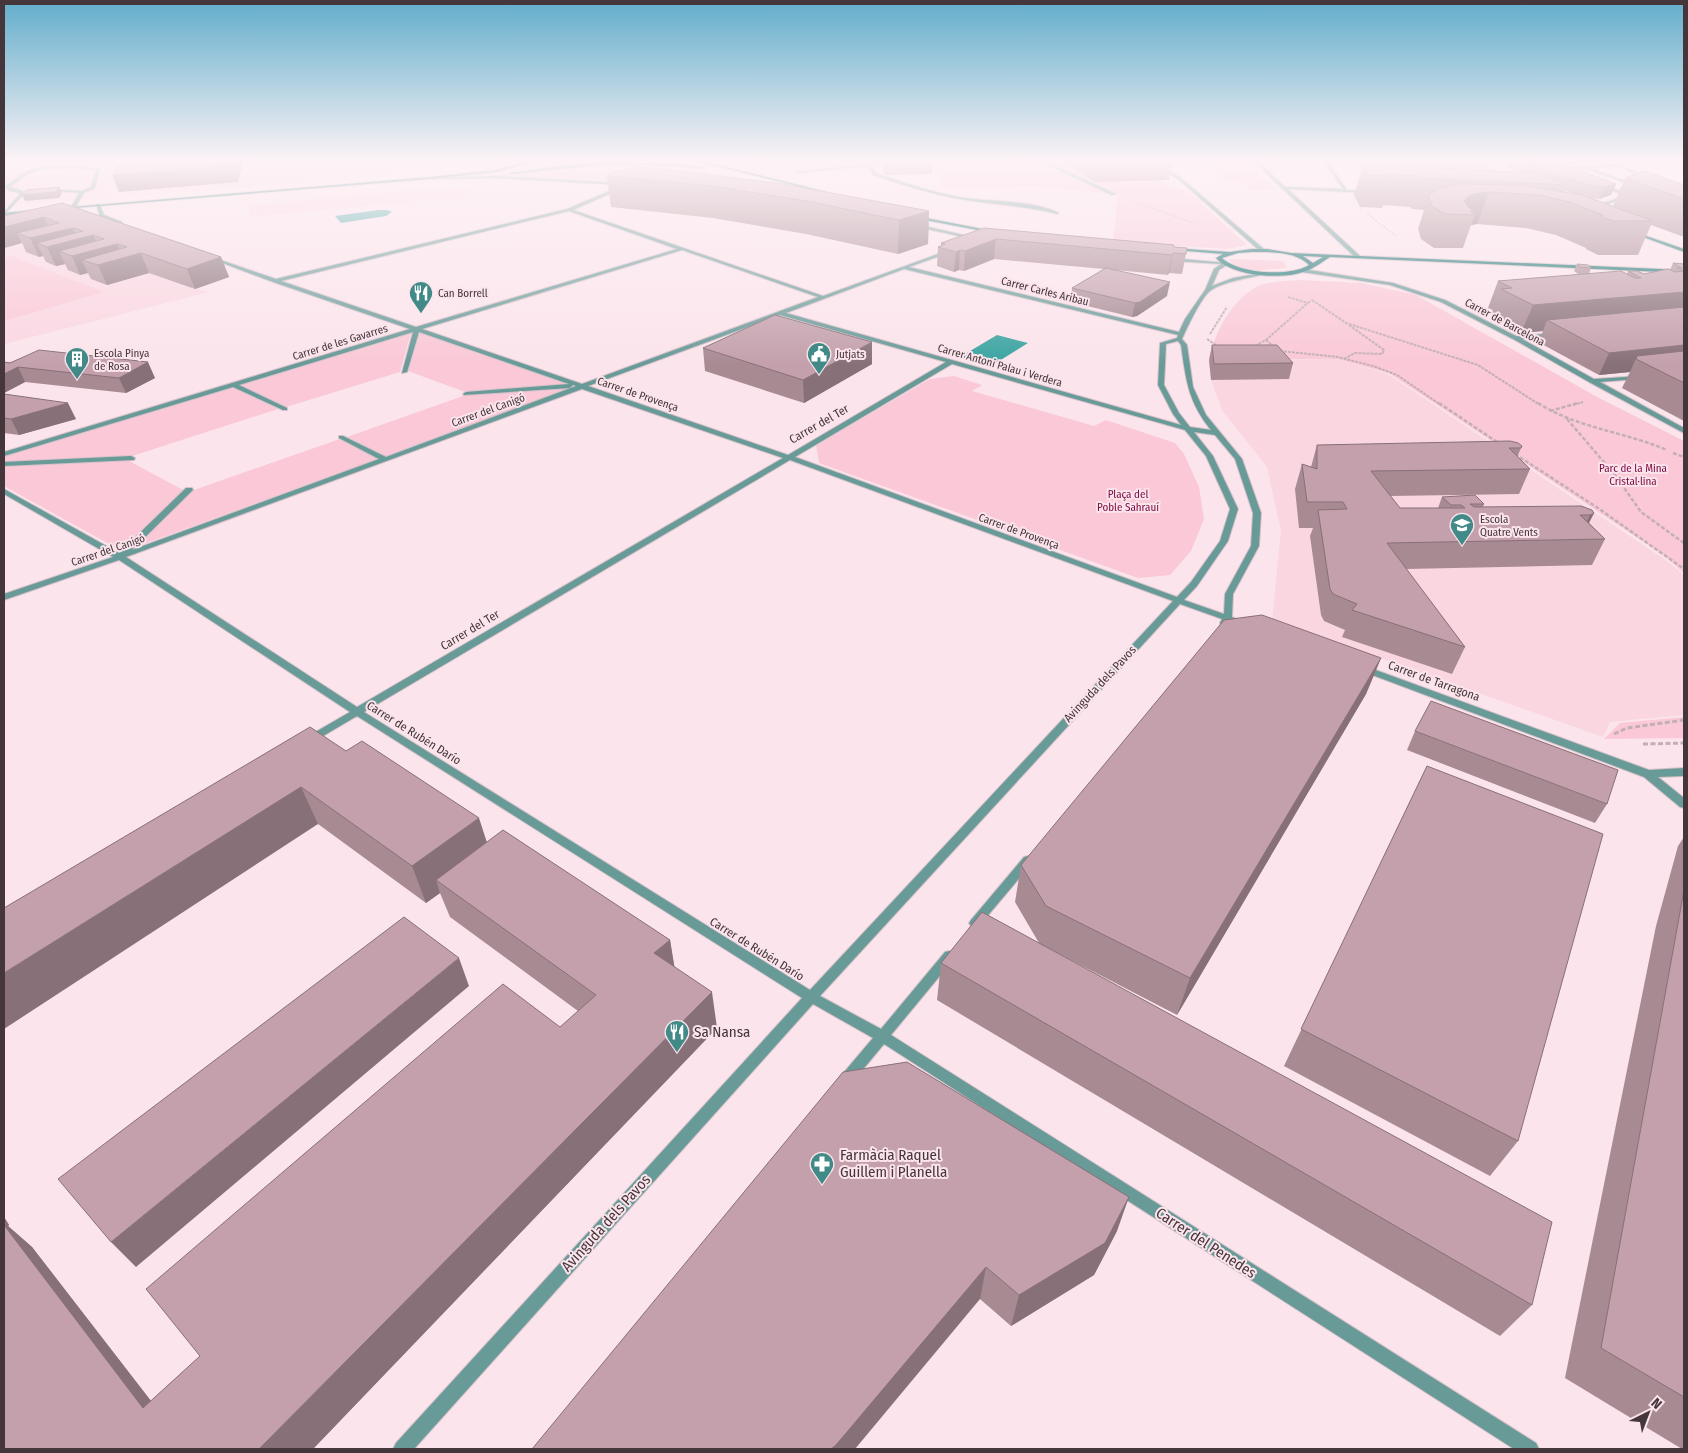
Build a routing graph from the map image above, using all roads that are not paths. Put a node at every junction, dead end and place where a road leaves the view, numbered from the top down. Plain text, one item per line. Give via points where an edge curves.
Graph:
1 (492, 229) edge
2 (623, 229) edge
3 (935, 229) edge
4 (945, 229) edge
5 (978, 229) edge
6 (1237, 229) edge
7 (1328, 229) edge
8 (1626, 229) edge
9 (997, 232) edge
10 (954, 233) junction
11 (969, 243) edge
12 (960, 246) edge
13 (681, 249) junction
14 (1171, 249) edge
15 (1263, 251) junction
16 (1684, 251) edge
17 (1228, 253) junction
18 (202, 254) edge
19 (1288, 254) junction
20 (1331, 256) junction
21 (1358, 257) junction
22 (1167, 258) edge
23 (1224, 264) junction
24 (1312, 265) junction
25 (905, 268) junction
26 (1303, 271) junction
27 (1684, 272) edge
28 (1265, 273) junction
29 (275, 282) junction
30 (1208, 290) junction
31 (822, 297) junction
32 (779, 313) junction
33 (417, 330) junction
34 (1566, 333) edge
35 (1179, 336) junction
36 (1515, 338) junction
37 (951, 362) junction
38 (404, 372) dead end
39 (1647, 376) edge
40 (1591, 381) junction
41 (234, 385) junction
42 (583, 385) junction
43 (466, 394) dead end
44 (285, 409) dead end
45 (1188, 429) junction
46 (1684, 431) edge
47 (1216, 433) junction
48 (342, 437) dead end
49 (4, 454) edge
50 (788, 457) junction
51 (131, 458) dead end
52 (385, 459) junction
53 (4, 464) edge
54 (4, 490) edge
55 (189, 490) dead end
56 (120, 557) junction
57 (4, 596) edge
58 (1177, 600) junction
59 (1228, 618) junction
60 (1256, 628) edge
61 (1216, 633) edge
62 (1357, 666) edge
63 (357, 712) junction
64 (300, 746) edge
65 (1684, 772) edge
66 (1648, 774) junction
67 (1684, 804) edge
68 (1033, 854) edge
69 (970, 930) edge
70 (958, 945) edge
71 (811, 997) junction
72 (882, 1036) junction
73 (838, 1090) edge
74 (402, 1449) edge
75 (1530, 1449) edge

1 - 29 street
2 - 13 street
3 - 10 street
4 - 10 street
5 - 9 street
6 - 15 street
7 - 21 street
8 - 16 street
10 - 11 street via 978,240
12 - 25 street, Carrer del Canigó
13 - 31 street
13 - 33 street, Carrer de les Gavarres
14 - 17 street
15 - 17 street
15 - 19 street
17 - 23 street via 1219,258
18 - 29 street, Carrer de Provença
19 - 20 street
19 - 24 street via 1305,258
20 - 21 street
20 - 24 street
21 - 27 street
22 - 23 street
23 - 28 street
23 - 30 street, Avinguda dels Pavos via 1217,269
24 - 26 street
25 - 31 street, Carrer del Canigó
25 - 35 street, Carrer Carles Aribau
26 - 28 street
26 - 36 street, Carrer de Barcelona via 1364,278 1417,291
28 - 30 street via 1235,279
29 - 33 street, Carrer de Provença
30 - 35 street, Avinguda dels Pavos
31 - 32 street, Carrer del Canigó
32 - 37 street, Carrer Antoni Palau i Verdera
32 - 42 street, Carrer del Canigó
33 - 38 street
33 - 41 street, Carrer de les Gavarres
33 - 42 street, Carrer de Provença
34 - 36 street
35 - 45 street, Avinguda dels Pavos via 1163,343 1161,385
35 - 47 street via 1184,345 1190,387 1203,416
36 - 40 street, Carrer de Barcelona
37 - 45 street, Carrer Antoni Palau i Verdera
37 - 50 street, Carrer del Ter
39 - 40 street
40 - 46 street, Carrer de Barcelona
41 - 44 street
41 - 49 street, Carrer de les Gavarres
42 - 43 street
42 - 50 street, Carrer de Provença
42 - 52 street, Carrer del Canigó
45 - 47 street, Carrer Antoni Palau i Verdera
45 - 58 street, Avinguda dels Pavos via 1209,456 1234,509 1224,541 1194,584
47 - 59 street via 1238,459 1257,513 1255,546 1229,594
48 - 52 street
50 - 58 street, Carrer de Provença
50 - 63 street, Carrer del Ter
51 - 53 street
52 - 56 street, Carrer del Canigó
54 - 56 street, Carrer de Rubén Darío
55 - 56 street
56 - 57 street, Carrer del Canigó
56 - 63 street, Carrer de Rubén Darío
58 - 59 street
58 - 71 street, Avinguda dels Pavos
59 - 60 street
59 - 61 street
62 - 66 street, Carrer de Tarragona
63 - 64 street, Carrer del Ter
63 - 71 street, Carrer de Rubén Darío
65 - 66 street, Carrer de Tarragona
66 - 67 street
68 - 69 street
70 - 72 street
71 - 72 street
71 - 74 street, Avinguda dels Pavos
72 - 73 street
72 - 75 street, Carrer del Penedes

